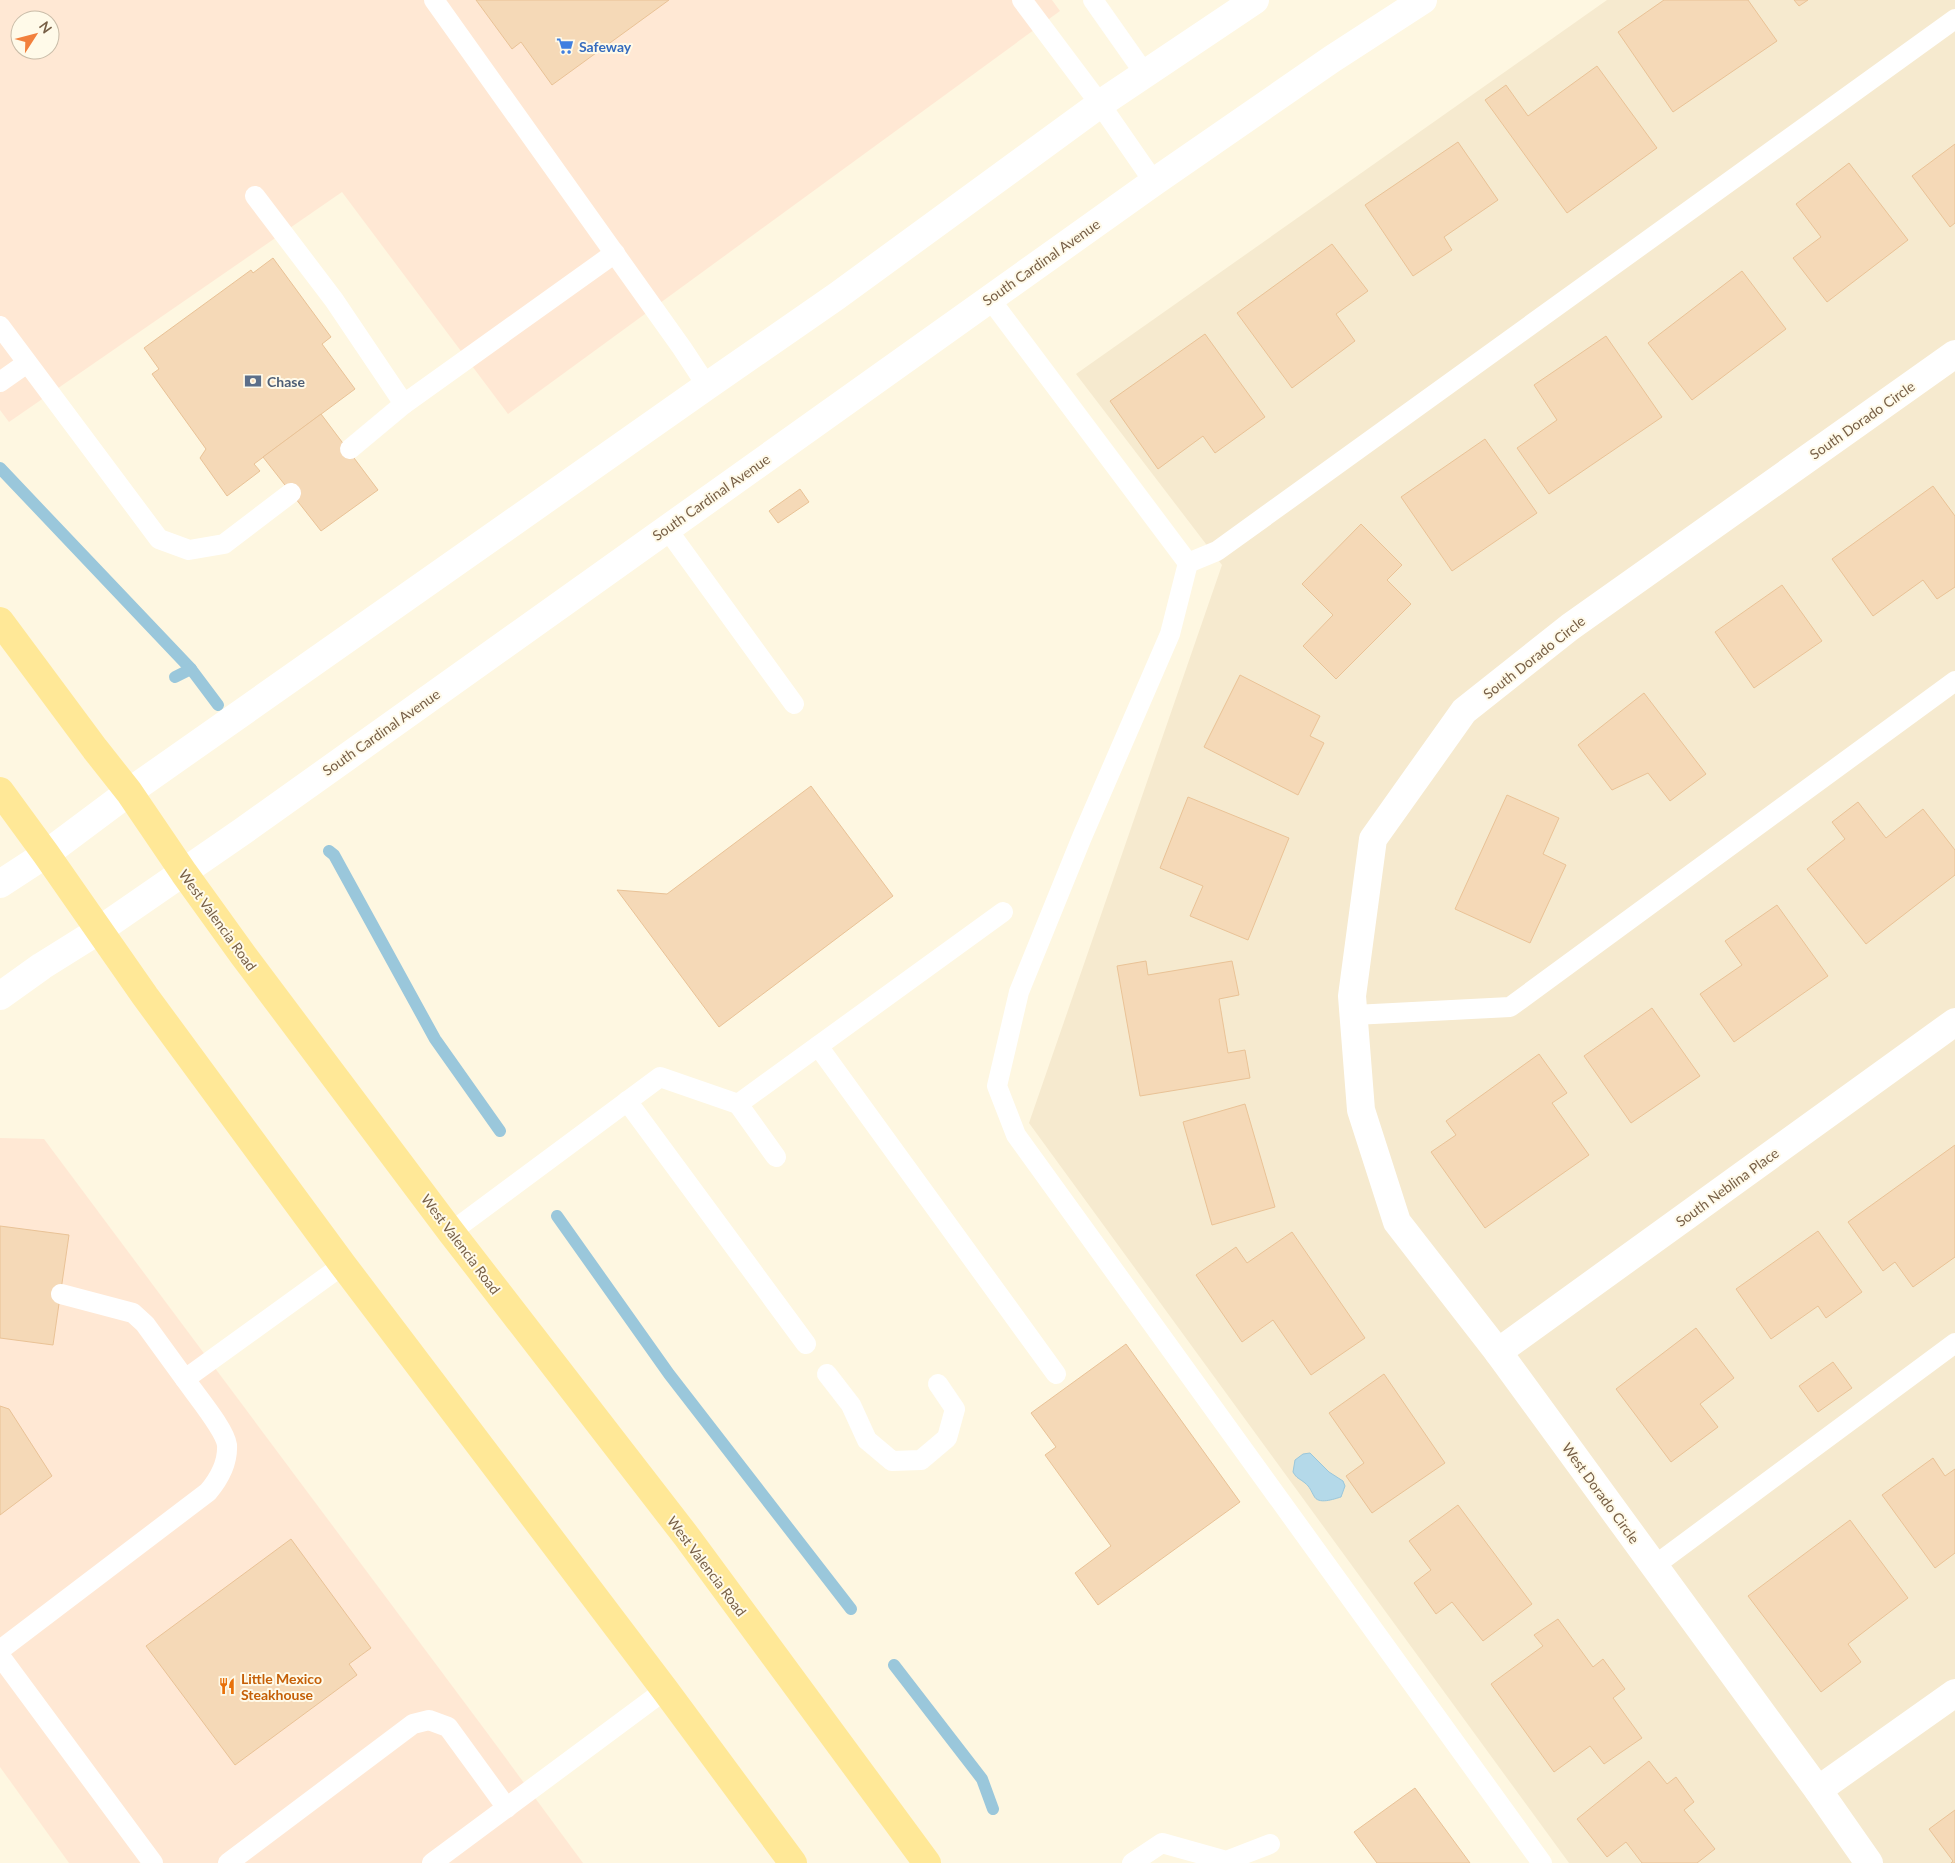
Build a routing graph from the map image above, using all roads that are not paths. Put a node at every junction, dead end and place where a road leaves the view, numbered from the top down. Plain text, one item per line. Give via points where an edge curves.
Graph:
1 (434, 0) edge
2 (1022, 0) edge
3 (1093, 0) edge
4 (1255, 0) edge
5 (1423, 0) edge
6 (1955, 19) edge
7 (1145, 74) junction
8 (1100, 104) junction
9 (1154, 182) junction
10 (256, 196) dead end
11 (616, 254) junction
12 (990, 299) junction
13 (0, 326) edge
14 (1955, 354) edge
15 (27, 363) junction
16 (0, 382) edge
17 (707, 386) junction
18 (404, 404) junction
19 (350, 449) dead end
20 (291, 493) dead end
21 (667, 529) junction
22 (1188, 563) junction
23 (0, 621) edge
24 (1955, 681) edge
25 (794, 704) dead end
26 (0, 791) edge
27 (129, 792) junction
28 (46, 854) junction
29 (184, 873) junction
30 (0, 884) edge
31 (1003, 912) dead end
32 (98, 931) junction
33 (0, 996) edge
34 (1354, 1015) junction
35 (1955, 1022) edge
36 (818, 1046) junction
37 (627, 1101) junction
38 (738, 1104) junction
39 (1361, 1110) joint
40 (776, 1156) dead end
41 (451, 1232) junction
42 (344, 1265) junction
43 (61, 1294) dead end
44 (1955, 1343) edge
45 (806, 1344) dead end
46 (1498, 1352) junction
47 (827, 1374) dead end
48 (1056, 1374) dead end
49 (185, 1379) junction
50 (938, 1384) dead end
51 (1654, 1566) junction
52 (0, 1650) edge
53 (0, 1656) edge
54 (665, 1690) junction
55 (1955, 1693) edge
56 (1818, 1790) junction
57 (507, 1808) junction
58 (1270, 1844) dead end
59 (152, 1863) edge
60 (228, 1863) edge
61 (432, 1863) edge
62 (794, 1863) edge
63 (927, 1863) edge
64 (1132, 1863) edge
65 (1542, 1863) edge
66 (1868, 1863) edge

1 - 11 lane
2 - 8 lane
3 - 7 lane
4 - 7 main road
5 - 9 main road, South Cardinal Avenue
6 - 22 lane via 1217,552
7 - 8 main road
8 - 9 lane
8 - 17 main road via 837,296
9 - 12 main road, South Cardinal Avenue
10 - 18 lane via 334,300
11 - 17 lane
11 - 18 lane
12 - 21 main road, South Cardinal Avenue
12 - 22 lane
13 - 15 lane
14 - 34 main road, South Dorado Circle via 1570,627 1464,711 1373,839 1352,996
15 - 16 lane
15 - 20 lane via 159,539 189,550 224,544
17 - 27 main road
18 - 19 lane
21 - 25 lane
21 - 29 main road, South Cardinal Avenue
22 - 65 lane via 1170,634 1018,992 997,1086 1016,1135
23 - 27 main road, West Valencia Road
24 - 34 lane via 1510,1007
26 - 28 main road
27 - 28 main road
27 - 29 main road, West Valencia Road
28 - 30 main road
28 - 32 main road
29 - 32 main road, South Cardinal Avenue
29 - 41 main road, West Valencia Road
31 - 36 lane
32 - 33 main road, South Cardinal Avenue
32 - 42 main road
34 - 39 main road, South Dorado Circle
35 - 46 main road, South Neblina Place
36 - 38 lane
36 - 48 lane
37 - 38 lane via 660,1077
37 - 41 lane
37 - 45 lane
38 - 40 lane
39 - 46 main road, West Dorado Circle via 1397,1222
41 - 63 main road, West Valencia Road via 687,1537
42 - 49 lane
42 - 54 main road
43 - 49 lane via 134,1314
44 - 51 lane
46 - 51 main road, West Dorado Circle
47 - 50 lane via 851,1405 867,1440 892,1461 921,1460 947,1438 955,1409
49 - 52 lane via 222,1432 227,1445 220,1478 208,1492
51 - 56 main road, West Dorado Circle
53 - 59 lane
54 - 57 lane
54 - 62 main road
55 - 56 main road
56 - 66 main road, West Dorado Circle
57 - 60 lane via 448,1727 429,1720 413,1724
57 - 61 lane
58 - 64 lane via 1226,1861 1162,1843

